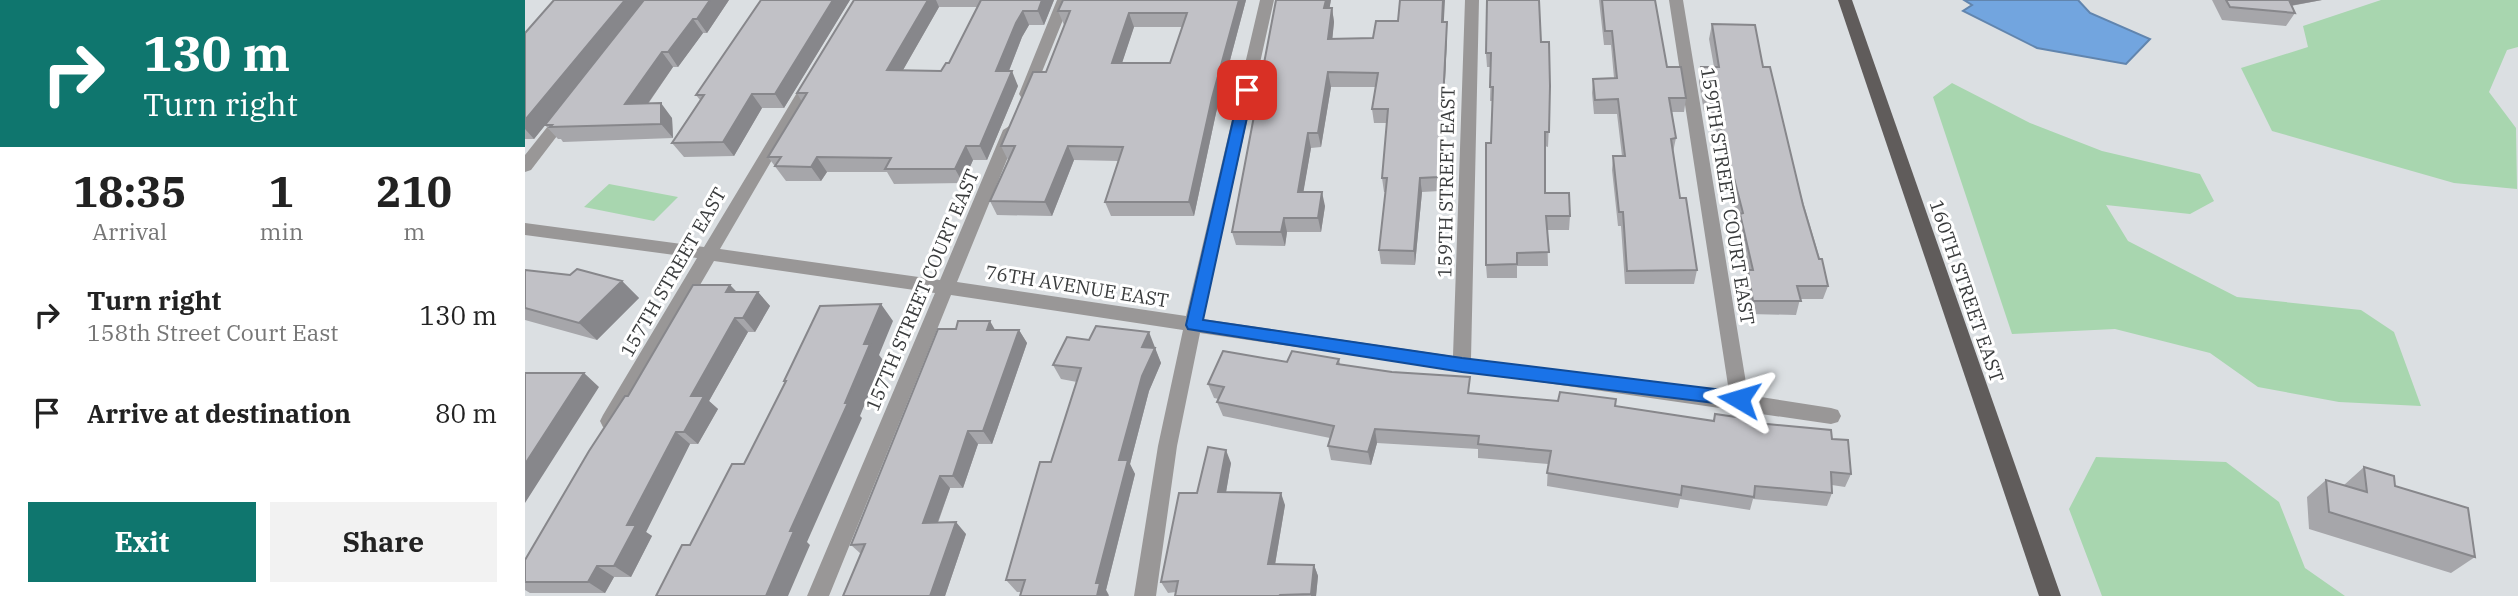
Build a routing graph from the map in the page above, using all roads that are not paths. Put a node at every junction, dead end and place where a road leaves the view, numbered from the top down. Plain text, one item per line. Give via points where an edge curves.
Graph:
1 (1064, 0) edge
2 (1267, 0) edge
3 (1472, 0) edge
4 (1676, 0) edge
5 (1845, 0) edge
6 (818, 69) edge
7 (574, 104) edge
8 (525, 166) edge
9 (525, 229) edge
10 (708, 252) junction
11 (947, 287) junction
12 (1194, 325) junction
13 (1462, 365) junction
14 (1739, 399) junction
15 (1831, 416) dead end
16 (599, 439) edge
17 (818, 596) edge
18 (1145, 596) edge
19 (2050, 596) edge

1 - 11 street, 157TH STREET COURT EAST
2 - 12 street
3 - 13 street, 159TH STREET EAST
4 - 14 street, 159TH STREET COURT EAST
5 - 19 main road, 160TH STREET EAST
6 - 10 street, 157TH STREET EAST
7 - 8 street
9 - 10 street, 76TH AVENUE EAST
10 - 11 street, 76TH AVENUE EAST
10 - 16 street, 157TH STREET EAST
11 - 12 street, 76TH AVENUE EAST
11 - 17 street, 157TH STREET COURT EAST
12 - 13 street, 76TH AVENUE EAST
12 - 18 street via 1153,526
13 - 14 street, 76TH AVENUE EAST
14 - 15 street, 76TH AVENUE EAST

